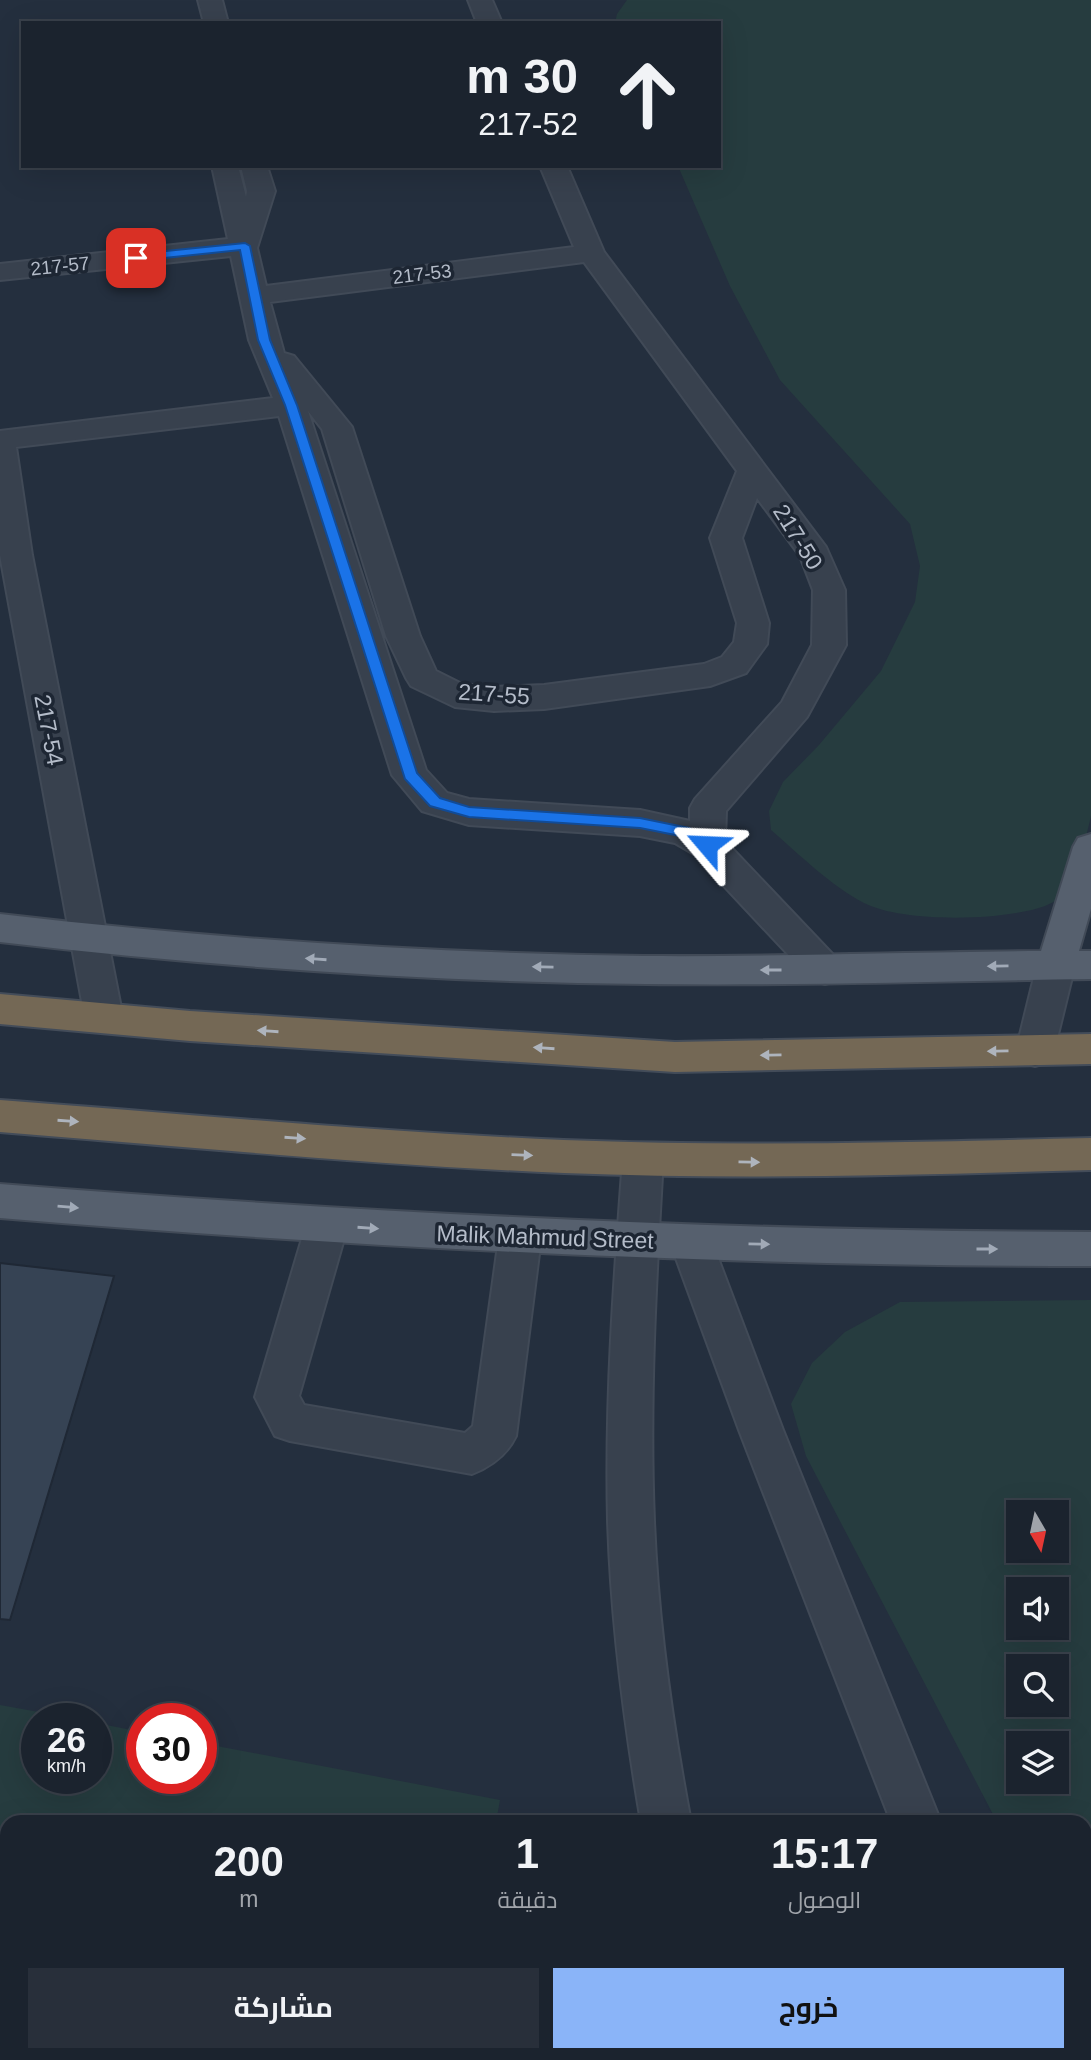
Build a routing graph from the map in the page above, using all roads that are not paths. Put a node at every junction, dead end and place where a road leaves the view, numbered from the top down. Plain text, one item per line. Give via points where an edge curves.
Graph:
1 (210, 0) edge
2 (480, 0) edge
3 (215, 21) edge
4 (489, 21) edge
5 (226, 168) edge
6 (255, 168) edge
7 (554, 168) edge
8 (245, 246) junction
9 (591, 253) junction
10 (0, 272) edge
11 (253, 296) junction
12 (264, 340) junction
13 (291, 405) junction
14 (0, 440) edge
15 (753, 469) junction
16 (8, 556) edge
17 (707, 845) junction
18 (1091, 847) edge
19 (0, 928) edge
20 (89, 939) junction
21 (1073, 965) edge
22 (825, 970) junction
23 (0, 1009) edge
24 (104, 1018) junction
25 (1091, 1049) edge
26 (1035, 1051) junction
27 (0, 1116) edge
28 (1091, 1154) edge
29 (643, 1159) junction
30 (0, 1201) edge
31 (327, 1225) junction
32 (520, 1238) junction
33 (638, 1241) junction
34 (691, 1242) junction
35 (1091, 1249) edge
36 (665, 1815) edge
37 (913, 1815) edge

1 - 3 street
2 - 4 street
5 - 8 street
6 - 8 street via 261,191
7 - 9 street, 217-50
8 - 10 street, 217-57
8 - 11 street
9 - 11 street, 217-53
9 - 15 street, 217-50
11 - 12 street
12 - 13 street
12 - 15 street, 217-55 via 337,427 403,636 423,678 455,695 544,697 710,675 734,665 750,644 753,623 726,538
13 - 14 street
13 - 17 street via 410,775 435,802 469,812 640,823 684,832
14 - 16 street, 217-54
15 - 17 street, 217-50 via 815,554 829,590 829,645 796,709 708,808
16 - 20 street, 217-54
17 - 22 street
18 - 21 main road
19 - 20 main road
22 -> 20 main road via 633,970 334,960
20 - 24 street, 217-54
21 -> 22 main road
21 - 26 street
23 - 24 highway
26 -> 24 highway via 675,1057
25 - 26 highway
27 -> 29 highway via 499,1154
29 -> 28 highway via 754,1162
29 - 33 street
30 -> 31 main road, Malik Mahmud Street
31 -> 32 main road, Malik Mahmud Street
31 - 32 street via 277,1397 281,1410 290,1422 472,1454 494,1436
32 - 33 main road, Malik Mahmud Street
33 - 34 main road, Malik Mahmud Street
33 - 36 street via 630,1480 638,1616
34 -> 35 main road, Malik Mahmud Street
34 - 37 street

